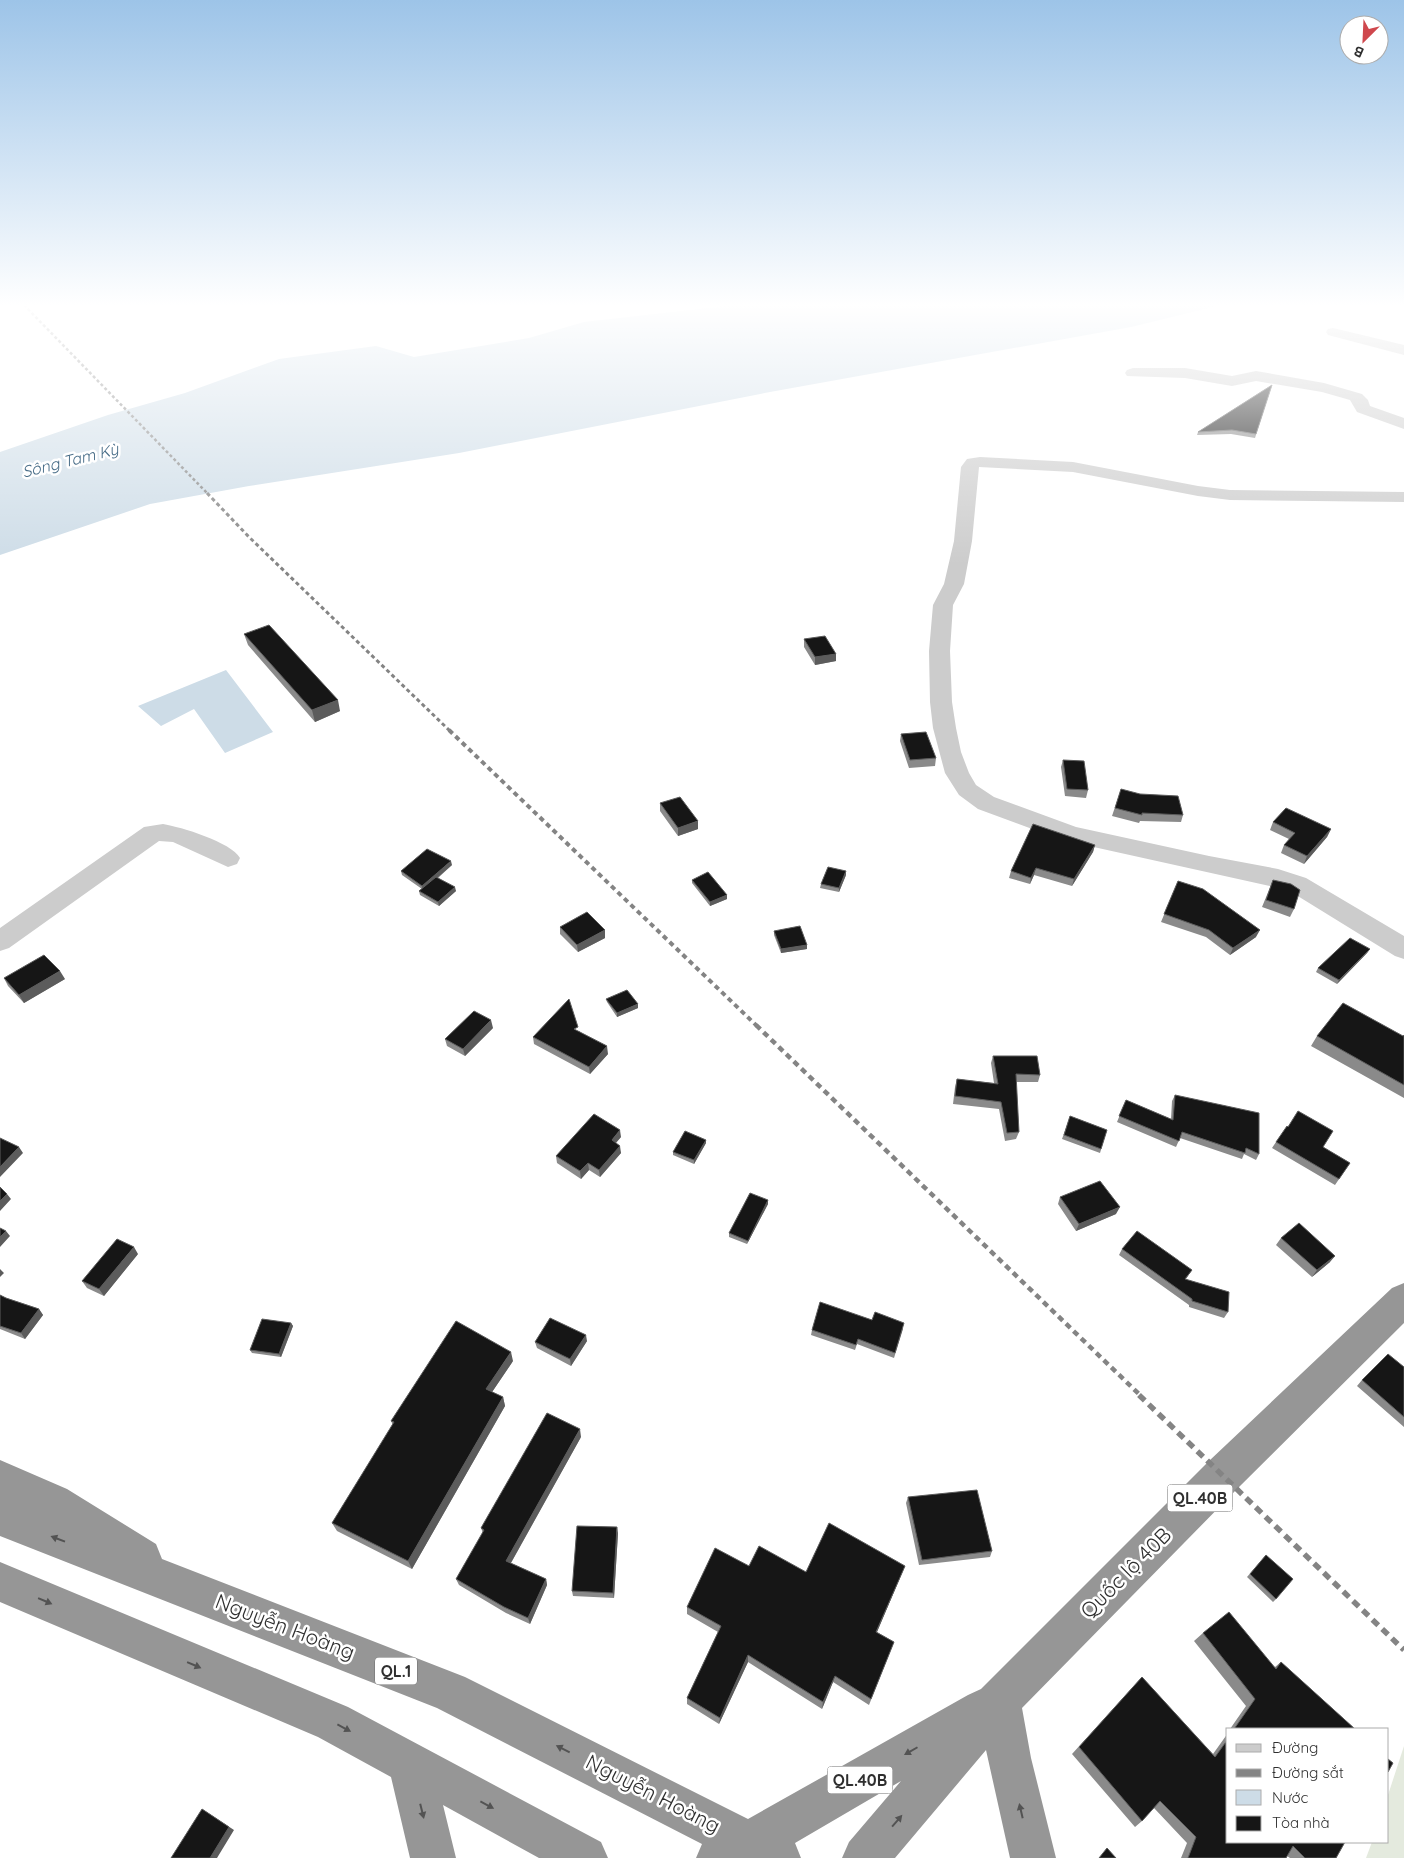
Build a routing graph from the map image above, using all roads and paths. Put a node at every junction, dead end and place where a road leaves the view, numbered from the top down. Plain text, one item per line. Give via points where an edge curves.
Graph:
1 (1337, 392) edge
2 (1404, 424) edge
3 (1404, 497) edge
4 (228, 858) dead end
5 (0, 941) edge
6 (1404, 949) edge
7 (1404, 1299) edge
8 (0, 1480) edge
9 (0, 1516) edge
10 (0, 1582) edge
11 (205, 1596) junction
12 (1000, 1701) junction
13 (410, 1764) junction
14 (749, 1853) edge
15 (433, 1858) edge
16 (585, 1858) edge
17 (865, 1858) edge
18 (1033, 1858) edge

1 - 2 street via 1356,397 1363,410
3 - 6 street via 1230,495 1073,467 973,463 956,575 951,591 942,603 939,652 945,738 960,779 976,797 1002,810 1071,834 1297,884
4 - 5 street via 175,834 154,833
7 - 12 highway, Quốc lộ 40B / QL.40B via 1223,1475
8 - 11 highway via 53,1503
11 -> 9 highway, Nguyễn Hoàng / QL.1
10 -> 13 highway via 333,1722
14 -> 11 highway, Nguyễn Hoàng / QL.1 via 450,1692
12 -> 14 highway, QL.40B
17 -> 12 highway, QL.40B
18 -> 12 highway via 1009,1758
13 -> 15 highway
13 -> 16 highway

